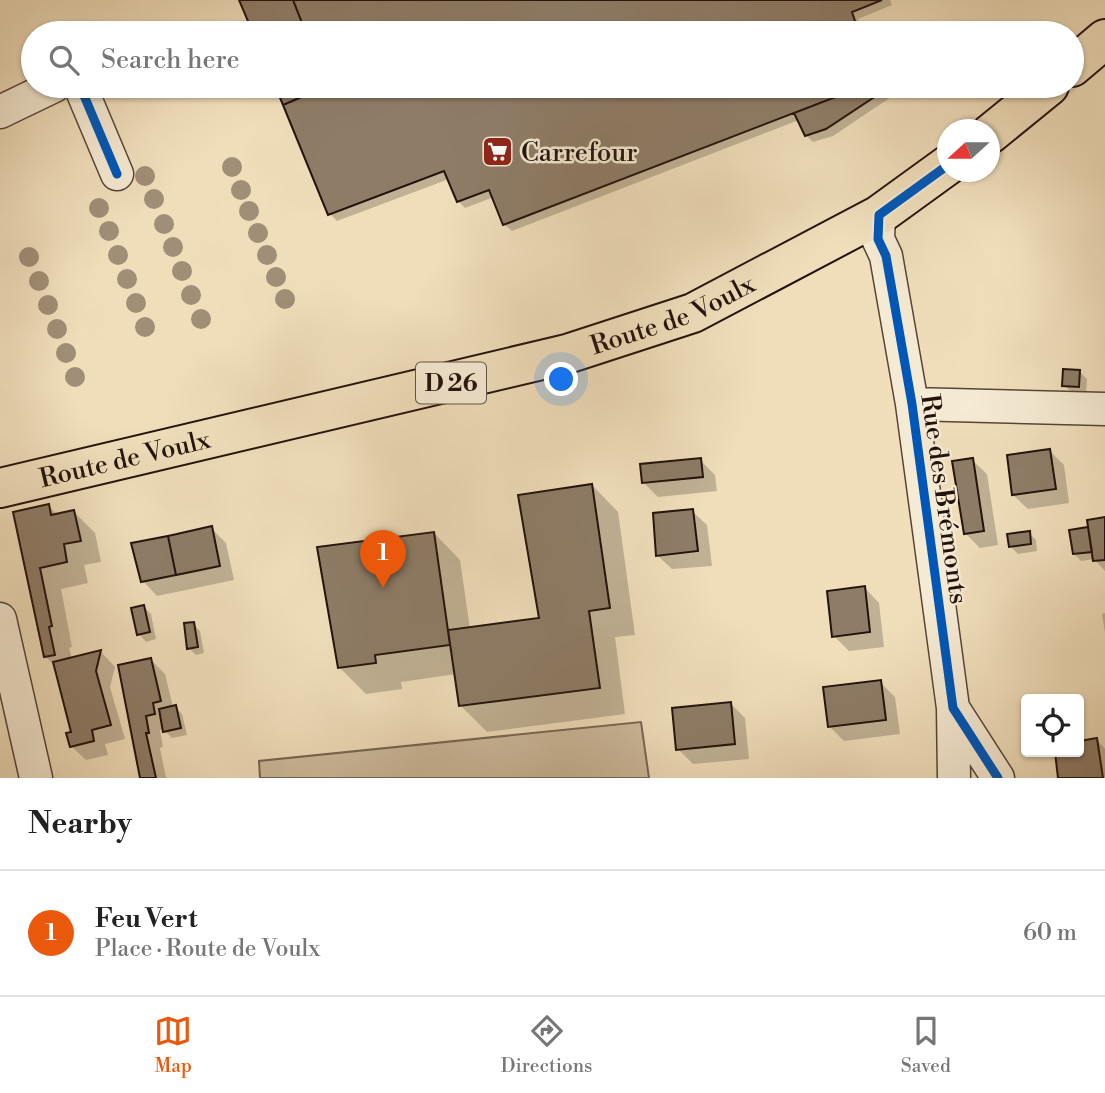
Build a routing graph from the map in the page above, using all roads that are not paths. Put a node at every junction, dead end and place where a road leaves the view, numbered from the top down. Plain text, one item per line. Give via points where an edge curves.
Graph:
1 (1105, 39) edge
2 (1084, 57) edge
3 (30, 98) edge
4 (85, 98) edge
5 (1034, 98) edge
6 (0, 113) edge
7 (1000, 125) edge
8 (937, 172) edge
9 (117, 174) dead end
10 (879, 215) junction
11 (912, 404) junction
12 (1105, 409) edge
13 (0, 488) edge
14 (0, 619) edge
15 (953, 708) junction
16 (13, 737) edge
17 (36, 778) edge
18 (954, 778) edge
19 (998, 778) edge

1 - 2 main road
3 - 6 street
4 - 9 street
5 - 7 main road
8 - 10 main road, Route de Voulx / D 26
10 - 11 street, Rue des Brémonts via 878,239 886,256
10 - 13 main road, Route de Voulx / D 26 via 693,313 568,355
11 - 12 street
11 - 15 street, Rue des Brémonts
14 - 16 street
15 - 18 street
15 - 19 street, Rue des Brémonts
16 - 17 street

